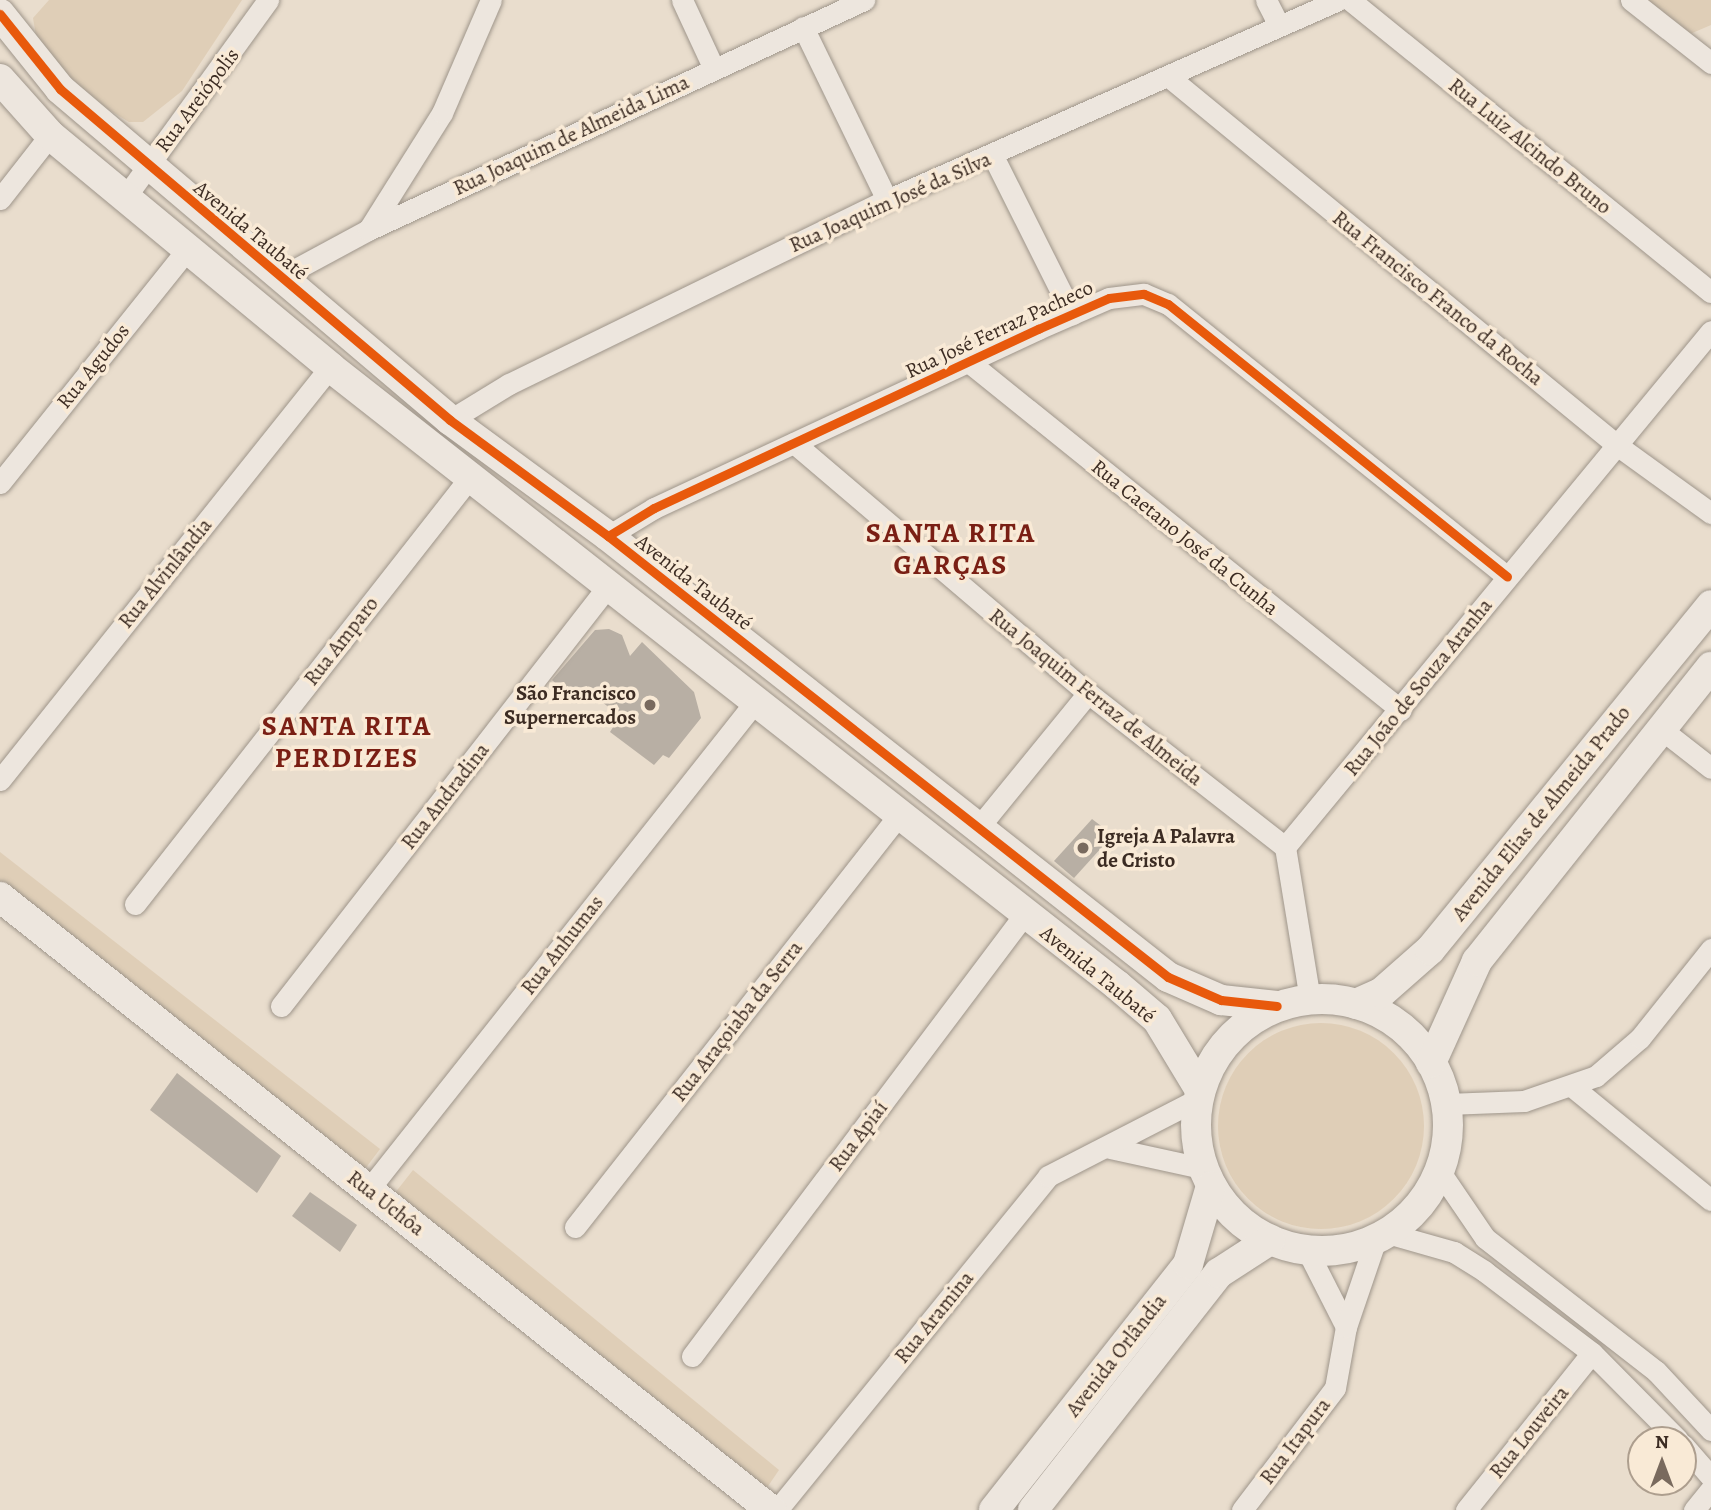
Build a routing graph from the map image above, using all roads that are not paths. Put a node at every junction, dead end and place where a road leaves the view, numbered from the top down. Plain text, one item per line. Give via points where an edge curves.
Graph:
1 (268, 0) edge
2 (491, 0) edge
3 (682, 0) edge
4 (864, 0) edge
5 (1266, 0) edge
6 (1338, 0) edge
7 (1350, 0) edge
8 (1631, 0) edge
9 (0, 14) edge
10 (1279, 25) junction
11 (803, 27) junction
12 (1709, 58) edge
13 (714, 69) junction
14 (1169, 77) junction
15 (0, 79) edge
16 (50, 135) junction
17 (993, 156) junction
18 (147, 166) junction
19 (0, 199) edge
20 (124, 199) junction
21 (887, 200) junction
22 (368, 230) junction
23 (187, 250) junction
24 (281, 277) junction
25 (1711, 292) edge
26 (1072, 314) junction
27 (1711, 331) edge
28 (970, 363) junction
29 (330, 367) junction
30 (441, 410) junction
31 (407, 427) junction
32 (794, 443) junction
33 (1618, 446) junction
34 (432, 447) junction
35 (471, 476) junction
36 (0, 483) edge
37 (1711, 513) edge
38 (608, 536) junction
39 (1507, 577) junction
40 (608, 586) junction
41 (1711, 605) edge
42 (1711, 667) edge
43 (1088, 693) junction
44 (755, 702) junction
45 (1401, 710) junction
46 (1661, 729) junction
47 (855, 731) junction
48 (830, 760) junction
49 (1711, 768) edge
50 (0, 780) edge
51 (899, 815) junction
52 (978, 828) junction
53 (1284, 848) junction
54 (0, 897) edge
55 (135, 904) dead end
56 (1024, 915) junction
57 (1711, 948) edge
58 (1310, 999) junction
59 (1356, 1004) junction
60 (281, 1006) dead end
61 (1277, 1006) junction
62 (1431, 1063) junction
63 (1574, 1088) junction
64 (1198, 1095) junction
65 (1447, 1104) junction
66 (1108, 1147) junction
67 (1440, 1172) junction
68 (1206, 1177) junction
69 (369, 1189) junction
70 (1711, 1200) edge
71 (575, 1227) dead end
72 (1381, 1238) junction
73 (1270, 1240) junction
74 (1307, 1250) junction
75 (1346, 1327) junction
76 (1591, 1353) junction
77 (692, 1356) dead end
78 (1664, 1426) edge
79 (1711, 1430) edge
80 (1697, 1461) edge
81 (1711, 1477) edge
82 (1711, 1489) edge
83 (771, 1510) edge
84 (777, 1510) edge
85 (994, 1510) edge
86 (1033, 1510) edge
87 (1242, 1510) edge
88 (1466, 1510) edge
89 (1694, 1510) edge

1 - 18 street, Rua Areiópolis
2 - 22 street via 442,113
3 - 13 street
4 - 11 street, Rua Joaquim de Almeida Lima
5 - 10 street
6 - 10 street, Rua Joaquim José da Silva
7 - 25 street, Rua Luiz Alcindo Bruno
8 - 12 street
9 - 18 street, Avenida Taubaté via 60,89
10 - 14 street, Rua Joaquim José da Silva
11 - 13 street, Rua Joaquim de Almeida Lima
11 - 21 street
13 - 22 street, Rua Joaquim de Almeida Lima
14 - 17 street, Rua Joaquim José da Silva
14 - 33 street, Rua Francisco Franco da Rocha
15 - 16 street, Avenida Taubaté
16 - 19 street
16 - 20 street, Avenida Taubaté
17 - 21 street, Rua Joaquim José da Silva
17 - 26 street
18 - 20 street, Rua Areiópolis
18 - 24 street, Avenida Taubaté
20 - 23 street, Avenida Taubaté
21 - 30 street, Rua Joaquim José da Silva via 509,383
22 - 24 street, Rua Joaquim de Almeida Lima
23 - 29 street, Avenida Taubaté
23 - 36 street, Rua Agudos
24 - 30 street, Avenida Taubaté
26 - 28 street, Rua José Ferraz Pacheco
26 - 39 street, Rua José Ferraz Pacheco via 1109,298 1157,296
27 - 33 street, Rua João de Souza Aranha
28 - 32 street, Rua José Ferraz Pacheco
28 - 45 street, Rua Caetano José da Cunha
29 - 31 street, Avenida Taubaté
29 - 50 street, Rua Alvinlândia
30 - 31 street
30 - 34 street
30 - 38 street, Avenida Taubaté
31 - 34 street, Avenida Taubaté
32 - 38 street, Rua José Ferraz Pacheco
32 - 43 street, Rua Joaquim Ferraz de Almeida
33 - 37 street, Rua Francisco Franco da Rocha
33 - 39 street, Rua João de Souza Aranha
34 - 35 street, Avenida Taubaté
35 - 40 street, Avenida Taubaté
35 - 55 street, Rua Amparo
38 - 47 street, Avenida Taubaté
39 - 45 street, Rua João de Souza Aranha
40 - 44 street, Avenida Taubaté
40 - 60 street, Rua Andradina
41 - 59 street, Avenida Elias de Almeida Prado via 1430,950 1381,993
42 - 46 street, Avenida Elias de Almeida Prado
43 - 52 street
43 - 53 street, Rua Joaquim Ferraz de Almeida
44 - 48 street, Avenida Taubaté
44 - 69 street, Rua Anhumas
45 - 53 street, Rua João de Souza Aranha
46 - 49 street
46 - 62 street, Avenida Elias de Almeida Prado via 1477,961
47 - 48 street
47 - 52 street, Avenida Taubaté
48 - 51 street, Avenida Taubaté
51 - 56 street, Avenida Taubaté
51 - 71 street, Rua Araçoiaba da Serra
52 - 61 street, Avenida Taubaté via 1168,977 1221,1000
53 - 58 street
54 - 69 street, Rua Uchôa
56 - 64 street, Avenida Taubaté via 1157,1019
56 - 77 street, Rua Apiaí
57 - 63 street via 1623,1056
58 - 59 street
58 - 61 street
59 - 62 street via 1397,1023
61 - 64 street via 1245,1024 1219,1049
62 - 65 street
63 - 65 street via 1504,1104
63 - 70 street
64 - 66 street, Rua Aramina
64 - 68 street
65 - 67 street
66 - 68 street
66 - 84 street, Rua Aramina via 1048,1176
67 - 72 street via 1412,1214
67 - 79 street via 1485,1238 1656,1371
68 - 73 street via 1237,1219
68 - 85 street, Avenida Orlândia via 1188,1264
69 - 83 street, Rua Uchôa
72 - 74 street
72 - 75 street, Rua Itapura
72 - 76 street via 1454,1252
73 - 74 street
73 - 86 street, Avenida Orlândia via 1219,1273
74 - 75 street
75 - 87 street, Rua Itapura via 1335,1388
76 - 78 street
76 - 88 street, Rua Louveira
80 - 81 street
82 - 89 street

